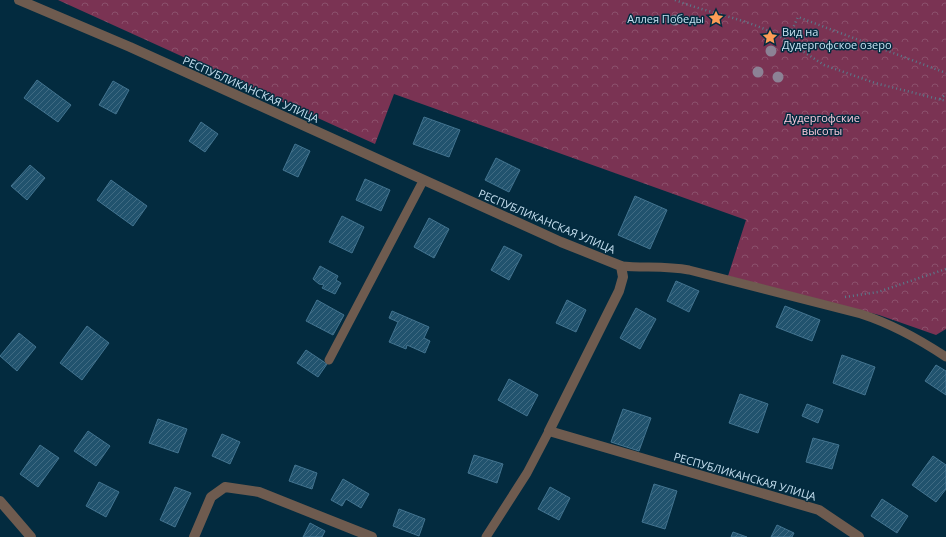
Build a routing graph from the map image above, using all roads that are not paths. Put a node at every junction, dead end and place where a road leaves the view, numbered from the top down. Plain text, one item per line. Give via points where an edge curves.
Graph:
1 (19, 0) edge
2 (424, 181) junction
3 (620, 266) junction
4 (946, 357) edge
5 (329, 360) dead end
6 (550, 431) junction
7 (0, 501) edge
8 (31, 537) edge
9 (194, 537) edge
10 (372, 537) edge
11 (486, 537) edge
12 (859, 537) edge

1 - 2 street, РЕСПУБЛИКАНСКАЯ УЛИЦА via 130,47
2 - 3 street, РЕСПУБЛИКАНСКАЯ УЛИЦА
2 - 5 lane
3 - 4 lane via 664,266 689,270 861,314 882,320
3 - 6 street, РЕСПУБЛИКАНСКАЯ УЛИЦА via 623,277 619,291
6 - 11 lane via 527,473
6 - 12 street, РЕСПУБЛИКАНСКАЯ УЛИЦА via 819,510
7 - 8 street
9 - 10 street via 211,497 225,487 259,492

